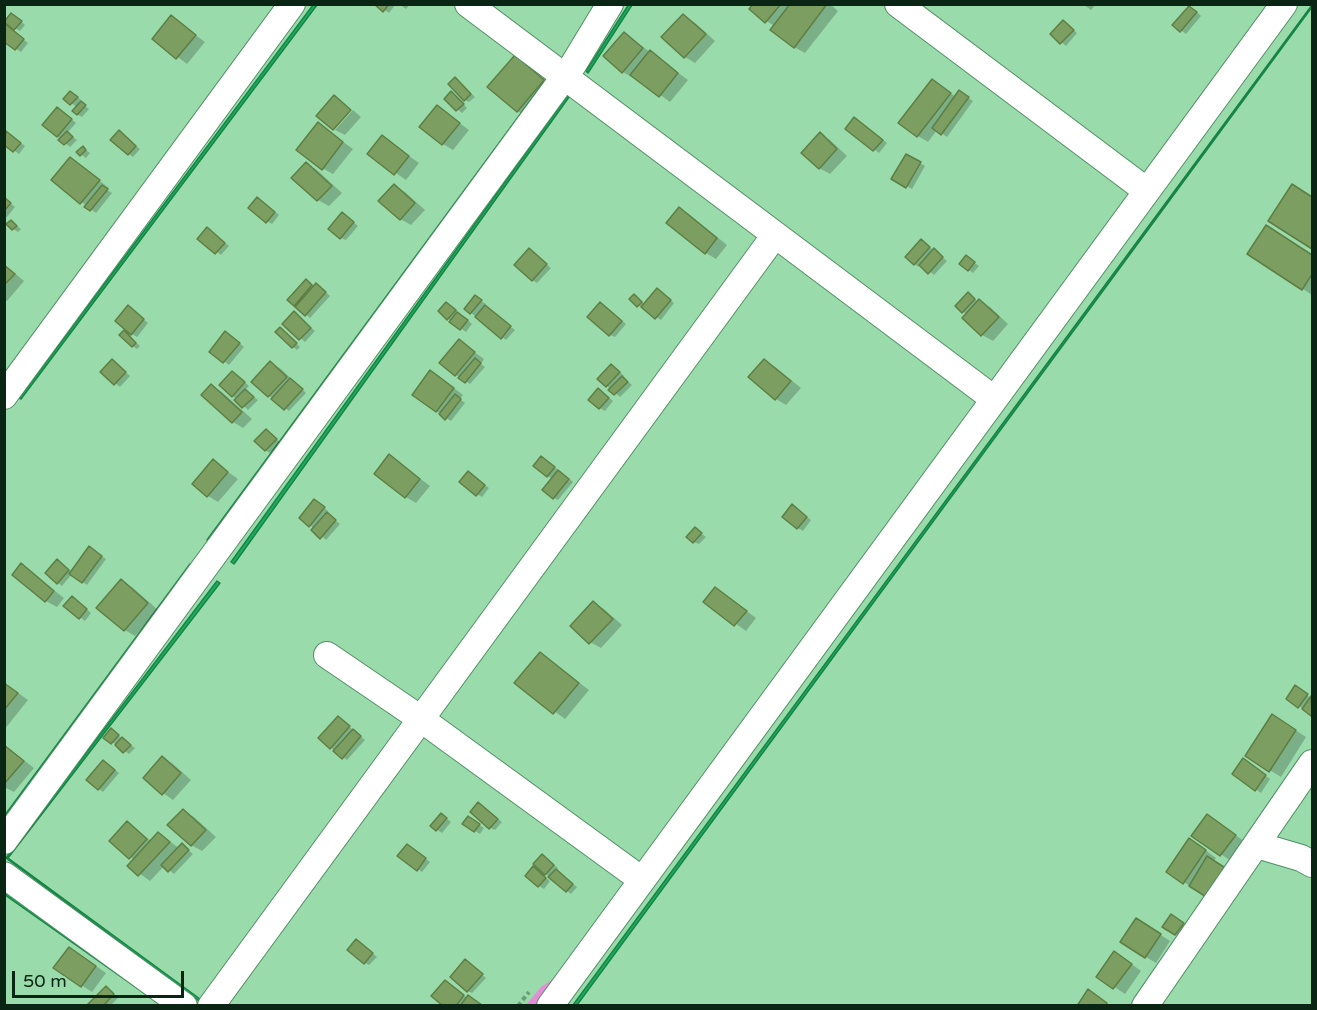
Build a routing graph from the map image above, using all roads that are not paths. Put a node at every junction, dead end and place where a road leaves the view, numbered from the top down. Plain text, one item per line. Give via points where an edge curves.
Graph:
1 (292, 4) edge
2 (468, 4) edge
3 (610, 4) edge
4 (898, 4) edge
5 (1284, 4) edge
6 (564, 76) junction
7 (1147, 191) junction
8 (776, 235) junction
9 (4, 396) edge
10 (994, 399) junction
11 (327, 655) dead end
12 (421, 719) junction
13 (1312, 763) edge
14 (4, 841) edge
15 (1257, 845) junction
16 (1312, 864) edge
17 (4, 875) edge
18 (642, 880) junction
19 (184, 1005) edge
20 (211, 1005) edge
21 (550, 1005) edge
22 (1145, 1005) edge

1 - 9 street
2 - 6 street
3 - 6 street
4 - 7 street
5 - 7 street
6 - 8 street
6 - 14 street
7 - 10 street
8 - 10 street
8 - 12 street
10 - 18 street
11 - 12 street
12 - 18 street
12 - 20 street
13 - 15 street
15 - 16 street
15 - 22 street
17 - 19 street
18 - 21 street

